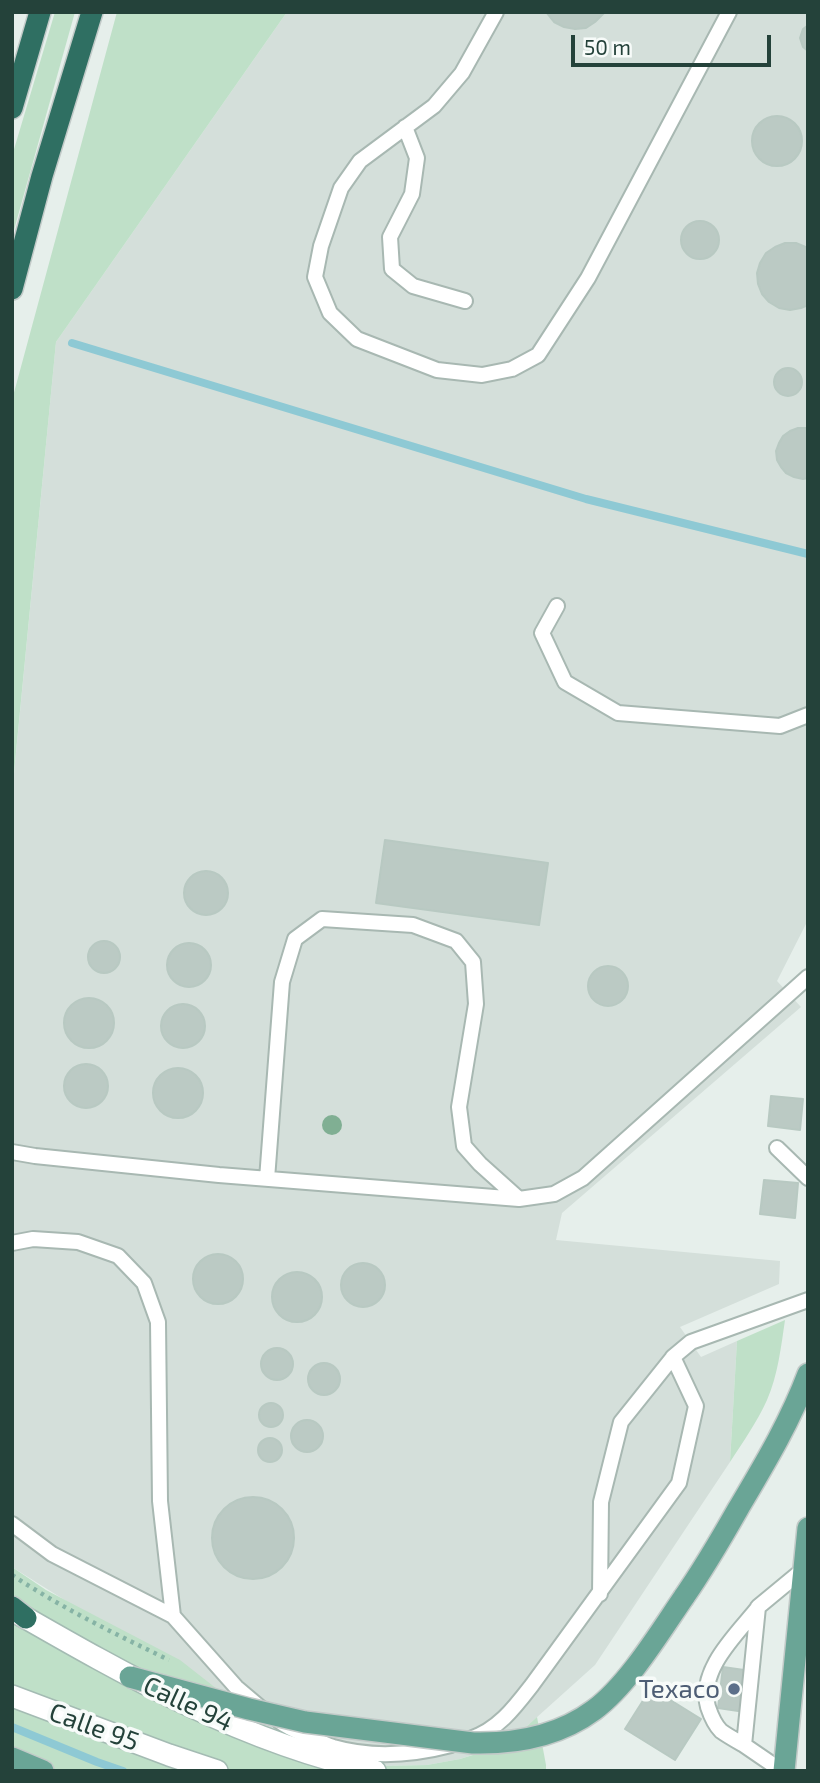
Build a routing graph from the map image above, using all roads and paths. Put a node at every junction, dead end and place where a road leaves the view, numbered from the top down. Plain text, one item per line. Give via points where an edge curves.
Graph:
1 (40, 12) edge
2 (92, 12) edge
3 (496, 12) edge
4 (729, 12) edge
5 (17, 78) edge
6 (12, 107) edge
7 (405, 127) junction
8 (12, 289) edge
9 (465, 301) dead end
10 (557, 606) dead end
11 (808, 716) edge
12 (808, 977) edge
13 (777, 1148) dead end
14 (12, 1152) edge
15 (267, 1178) junction
16 (808, 1178) edge
17 (519, 1199) junction
18 (12, 1243) edge
19 (808, 1300) edge
20 (673, 1357) junction
21 (808, 1374) edge
22 (12, 1524) edge
23 (808, 1528) edge
24 (804, 1569) junction
25 (12, 1575) edge
26 (600, 1594) junction
27 (758, 1607) junction
28 (17, 1612) edge
29 (173, 1616) junction
30 (171, 1662) dead end
31 (130, 1677) junction
32 (12, 1696) edge
33 (744, 1745) junction
34 (12, 1758) edge
35 (43, 1771) edge
36 (217, 1771) edge
37 (375, 1771) edge
38 (783, 1771) edge

1 - 5 highway
2 - 8 highway
3 - 7 lane via 461,72 434,106
4 - 7 lane via 588,278 538,355 512,369 482,375 437,370 357,339 330,313 315,278 341,188 360,161
5 - 6 highway
7 - 9 lane via 417,158 412,194 390,237 392,269 413,286
10 - 11 lane via 542,633 565,682 618,713 780,726
12 - 17 lane via 583,1178 554,1194
13 - 16 lane
14 - 15 lane
15 - 17 lane
15 - 17 lane via 282,982 295,939 322,919 413,925 456,941 473,962 477,1004 460,1107 464,1146
18 - 29 lane via 33,1239 78,1242 118,1256 144,1283 158,1322 160,1501
19 - 20 lane via 688,1342
20 - 26 lane via 621,1422 601,1502
20 - 26 lane via 696,1406 679,1483
21 - 31 main road, bridge via 765,1464 701,1572 618,1687 594,1710 570,1724 519,1741 473,1743 305,1721
22 - 29 lane via 52,1554
23 - 24 main road
24 - 27 lane
24 - 38 main road
25 - 30 path, bridge
26 - 29 lane via 496,1725 481,1736 449,1746 389,1754 331,1746 287,1727 236,1687
27 - 33 lane
27 - 33 lane via 721,1654 706,1699 720,1730
28 - 31 street, Calle 94
31 - 37 street, Calle 94, bridge via 260,1736
32 - 36 street, Calle 95
33 - 38 lane
34 - 35 main road

